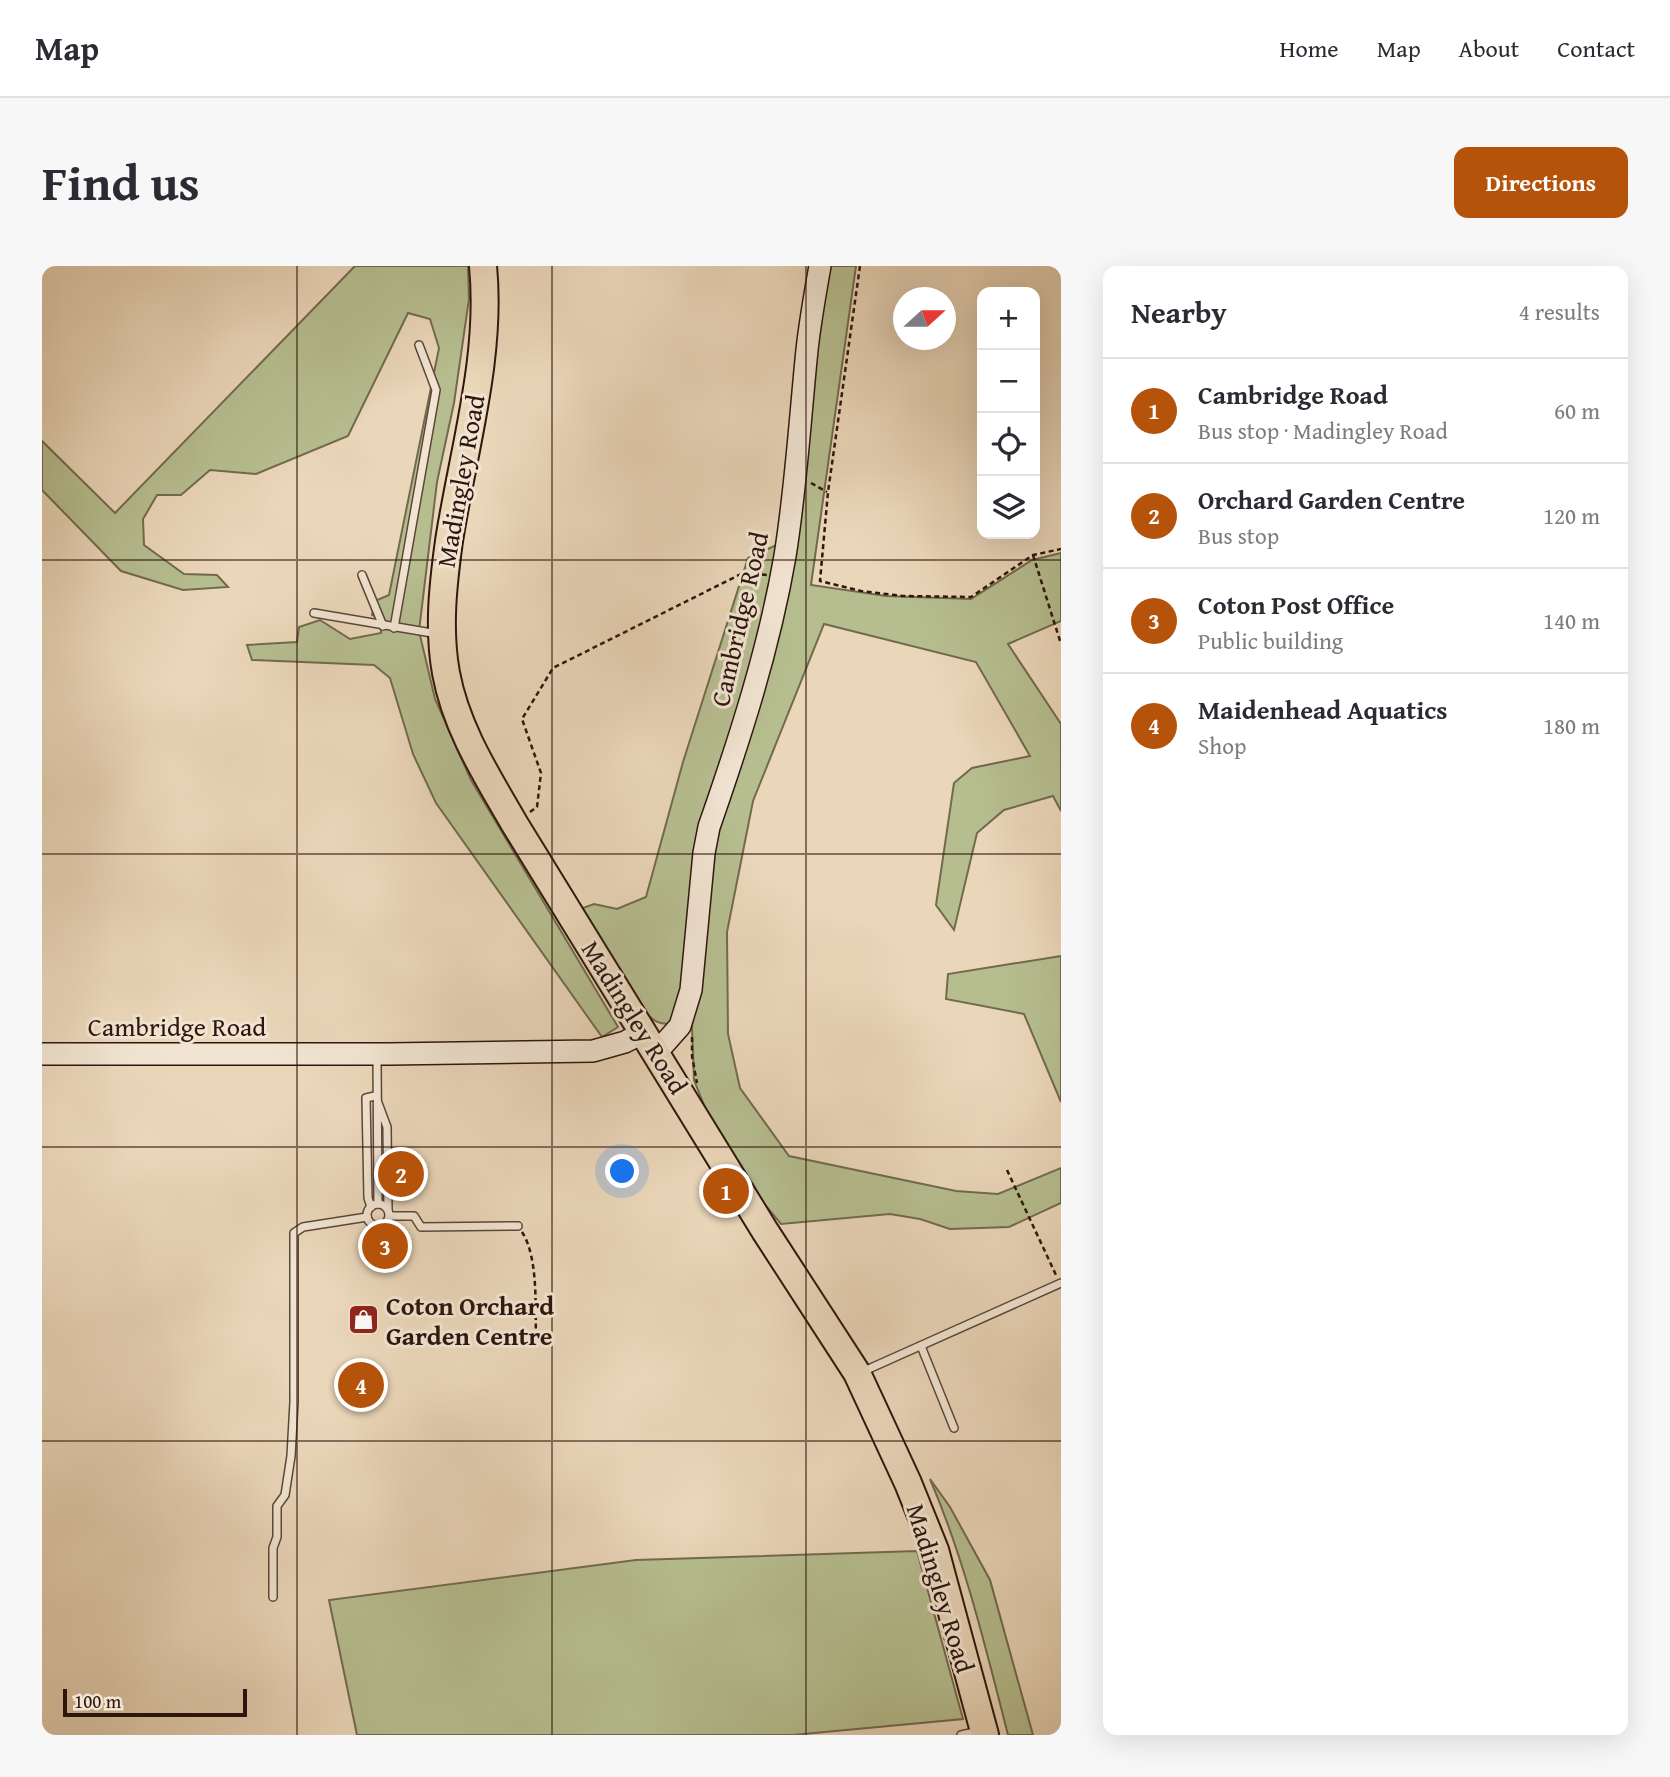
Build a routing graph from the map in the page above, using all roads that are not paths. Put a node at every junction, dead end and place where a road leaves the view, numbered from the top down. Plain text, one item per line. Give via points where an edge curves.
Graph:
1 (483, 266) edge
2 (820, 266) edge
3 (419, 345) dead end
4 (362, 575) dead end
5 (314, 613) dead end
6 (383, 626) junction
7 (394, 628) junction
8 (441, 634) junction
9 (650, 1042) junction
10 (42, 1054) edge
11 (377, 1054) junction
12 (375, 1096) junction
13 (374, 1205) junction
14 (389, 1212) junction
15 (368, 1217) junction
16 (518, 1226) road end
17 (1061, 1283) edge
18 (921, 1346) junction
19 (857, 1373) junction
20 (954, 1428) dead end
21 (273, 1597) dead end
22 (976, 1733) edge

1 - 8 highway, Madingley Road via 479,369 444,578
2 - 9 street, Cambridge Road via 778,587 763,660 709,827 691,990 680,1026
3 - 7 lane via 436,390
4 - 6 lane
5 - 6 lane
6 - 7 lane
7 - 8 lane
8 - 9 highway, Madingley Road via 446,675 475,756
9 - 11 street, Cambridge Road via 625,1042 593,1051
9 - 19 highway, Madingley Road
10 - 11 street, Cambridge Road
11 - 12 lane
12 - 13 lane
12 - 14 lane via 387,1126
13 - 14 lane
13 - 15 lane
14 - 15 lane via 384,1225 371,1223
14 - 16 lane via 414,1216 421,1227
15 - 21 lane via 303,1227 294,1233 291,1456 285,1495 277,1507
17 - 18 lane
18 - 19 lane
18 - 20 lane
19 - 22 highway, Madingley Road via 935,1550

